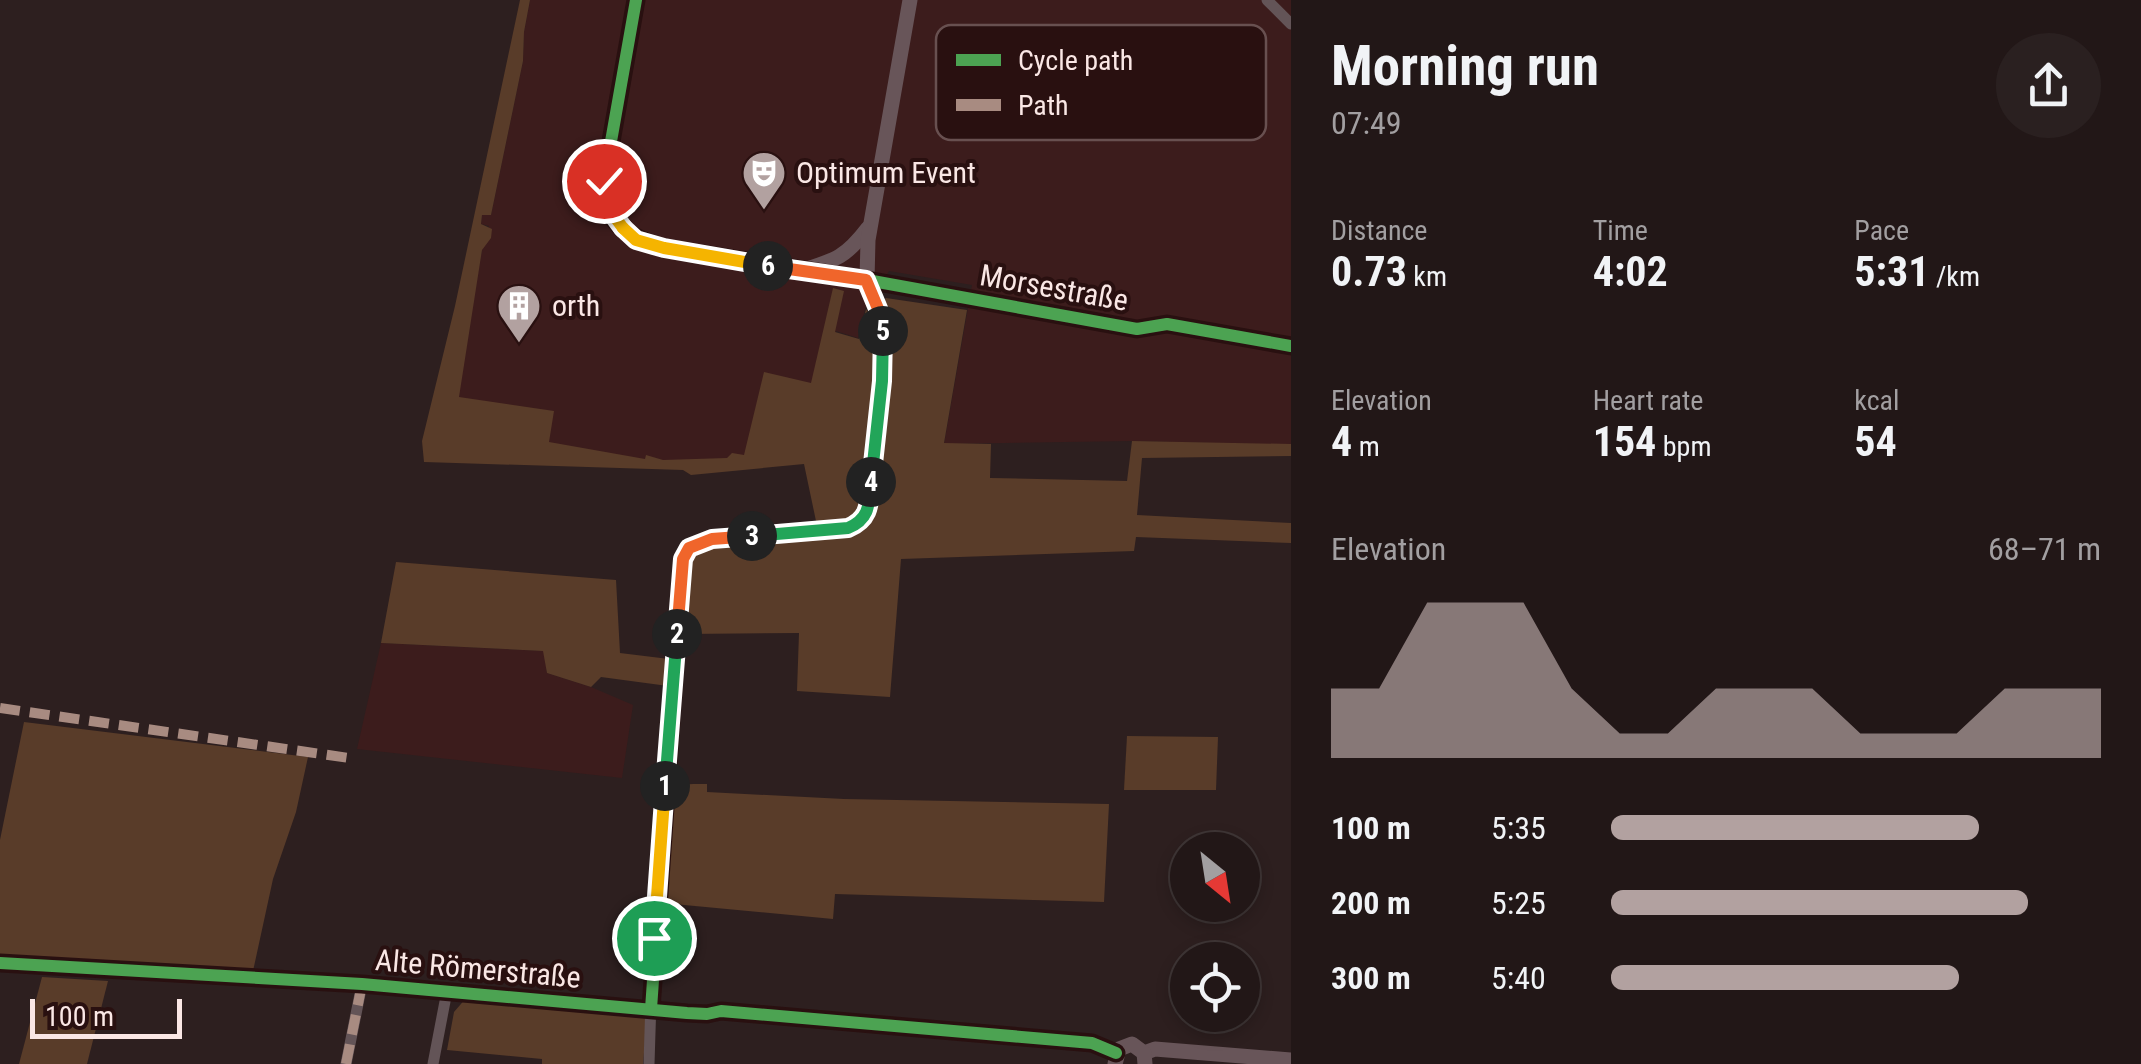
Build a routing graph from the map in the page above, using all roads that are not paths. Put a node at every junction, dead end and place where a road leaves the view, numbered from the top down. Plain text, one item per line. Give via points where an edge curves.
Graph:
1 (636, 0) edge
2 (910, 0) edge
3 (1267, 0) edge
4 (1291, 24) edge
5 (871, 225) junction
6 (801, 271) junction
7 (866, 280) junction
8 (1291, 346) edge
9 (0, 963) edge
10 (362, 984) junction
11 (447, 990) junction
12 (651, 1009) junction
13 (1144, 1058) edge
14 (1115, 1059) edge
15 (1291, 1060) edge
16 (346, 1064) edge
17 (432, 1064) edge
18 (649, 1064) edge

1 - 6 street, Morsestraße via 604,181 606,205 636,240
2 - 5 street
3 - 4 street
5 - 6 street via 841,257
5 - 7 street
6 - 7 street, Morsestraße
7 - 8 street, Morsestraße via 1137,329 1168,324
7 - 12 street via 884,336 866,514 848,528 712,539 689,548 683,559
9 - 10 street, Alte Römerstraße
10 - 11 street, Alte Römerstraße
10 - 16 street
11 - 12 street, Alte Römerstraße
11 - 17 street
12 - 14 street, Alte Römerstraße via 1092,1043
12 - 18 street
13 - 14 street, Alte Römerstraße via 1127,1044
13 - 15 street, Alte Römerstraße via 1155,1049

